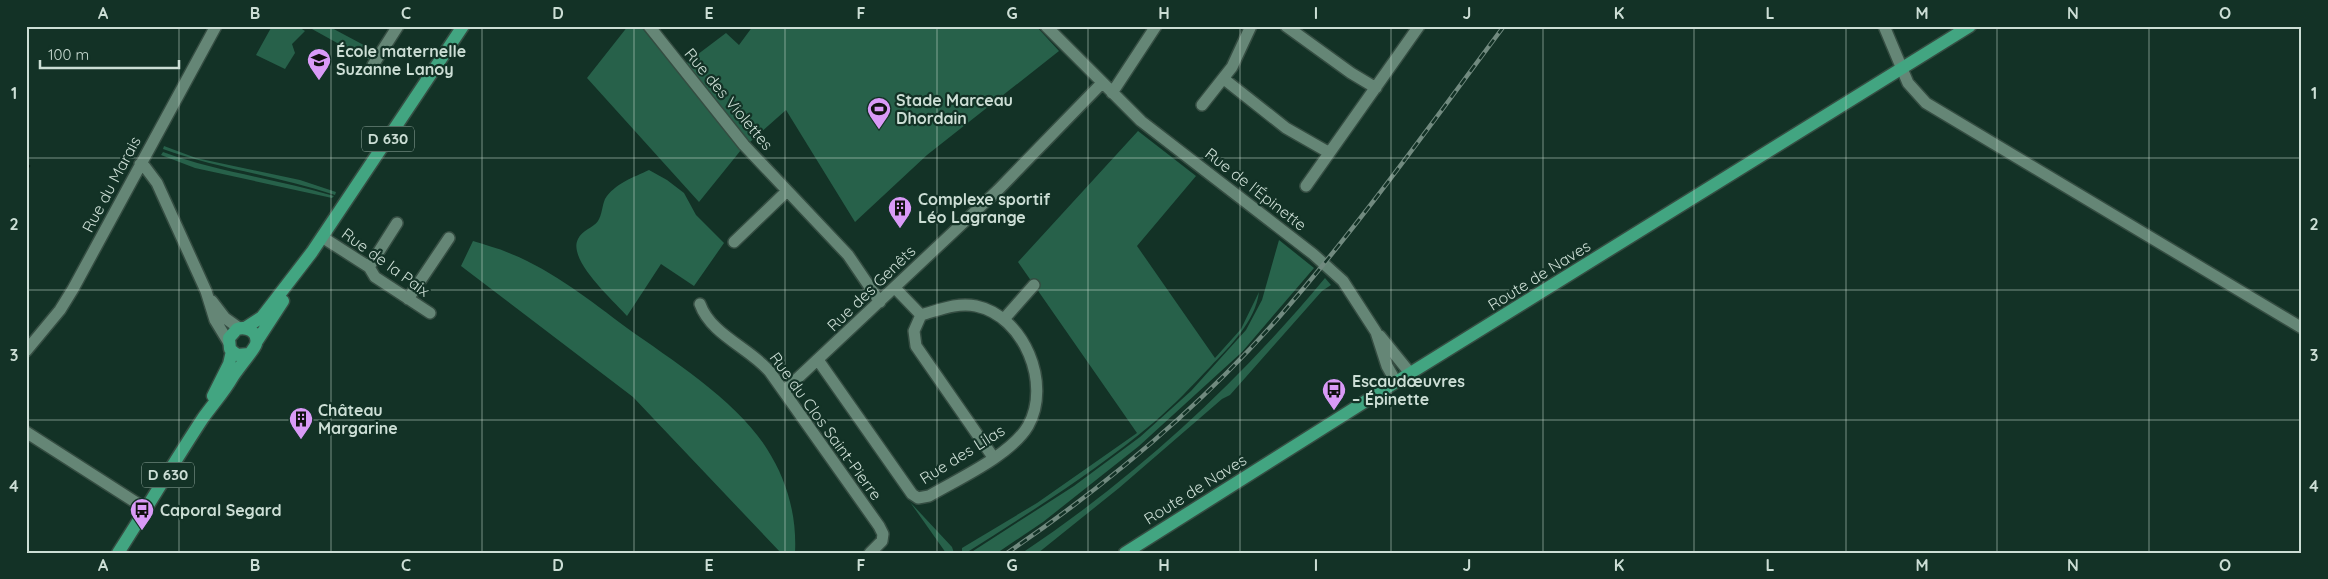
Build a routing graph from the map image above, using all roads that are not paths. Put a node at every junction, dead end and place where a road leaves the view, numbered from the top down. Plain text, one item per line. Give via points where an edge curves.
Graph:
1 (216, 26) edge
2 (398, 26) edge
3 (463, 26) edge
4 (649, 26) edge
5 (1046, 26) edge
6 (1156, 26) edge
7 (1251, 26) edge
8 (1286, 26) edge
9 (1884, 26) edge
10 (1970, 26) edge
11 (1418, 27) edge
12 (374, 65) dead end
13 (1902, 69) junction
14 (1224, 79) junction
15 (1102, 83) junction
16 (1376, 88) junction
17 (1112, 93) junction
18 (1202, 105) dead end
19 (1328, 152) junction
20 (140, 164) junction
21 (1306, 186) dead end
22 (787, 191) junction
23 (398, 223) dead end
24 (322, 237) junction
25 (449, 238) dead end
26 (734, 242) dead end
27 (312, 252) junction
28 (369, 267) junction
29 (1034, 284) dead end
30 (895, 288) junction
31 (206, 291) junction
32 (408, 299) junction
33 (880, 302) junction
34 (700, 304) dead end
35 (430, 313) dead end
36 (920, 315) junction
37 (1004, 319) junction
38 (242, 328) junction
39 (2302, 328) edge
40 (1376, 332) junction
41 (257, 341) junction
42 (230, 347) junction
43 (26, 351) edge
44 (249, 354) junction
45 (818, 360) junction
46 (1410, 373) junction
47 (1396, 382) junction
48 (784, 391) junction
49 (204, 417) junction
50 (26, 432) edge
51 (993, 458) junction
52 (146, 509) junction
53 (118, 553) edge
54 (870, 553) edge
55 (1125, 553) edge

1 - 20 street, Rue du Marais
2 - 12 street
3 - 24 main road, D 630
4 - 22 street, Rue des Violettes via 744,145
5 - 15 street, Rue de l'Épinette
6 - 17 street
7 - 14 street
8 - 16 street
9 - 13 street
10 - 13 main road, Route de Naves
11 - 16 street
13 - 39 street via 1915,92 1934,108
13 - 46 main road, Route de Naves
14 - 18 street
14 - 19 street via 1286,128
15 - 17 street, Rue de l'Épinette
15 - 30 street, Rue des Genêts via 998,190
16 - 19 street
17 - 40 street, Rue de l'Épinette via 1141,121 1332,270 1346,284
19 - 21 street
20 - 31 street via 157,183
20 - 43 street, Rue du Marais via 67,300
22 - 26 street
22 - 33 street, Rue des Violettes via 848,255
23 - 28 street
24 - 27 main road, D 630
24 - 28 street, Rue de la Paix
25 - 32 street
27 - 38 main road, D 630 via 262,317
27 - 41 main road, D 630
28 - 32 street, Rue de la Paix via 372,274
29 - 37 street
30 - 33 street, Rue des Genêts
30 - 36 street
31 - 38 street via 221,314
31 - 42 street via 215,320
32 - 35 street, Rue de la Paix
33 - 45 street, Rue des Genêts
34 - 48 street, Rue du Clos Saint-Pierre via 708,320 762,363
36 - 37 street, Rue des Lilas via 965,304 984,308
36 - 51 street via 914,331 916,346
37 - 51 street, Rue des Lilas via 1021,340 1030,359 1037,398 1031,419 1021,436
38 - 41 main road via 253,332
38 - 42 main road via 231,334
40 - 46 street, Rue de l'Épinette
40 - 47 street, Rue de l'Épinette
41 - 44 main road
42 - 44 main road via 240,355
42 - 49 main road, D 630 via 228,364
44 - 49 main road, D 630
45 - 48 street, Rue des Genêts
45 - 51 street, Rue des Lilas via 912,494 918,498 929,496
46 - 47 main road, Route de Naves
47 - 55 main road, Route de Naves
48 - 54 street, Rue du Clos Saint-Pierre via 881,530 881,545
49 - 52 main road, D 630
50 - 52 street
52 - 53 main road, D 630

